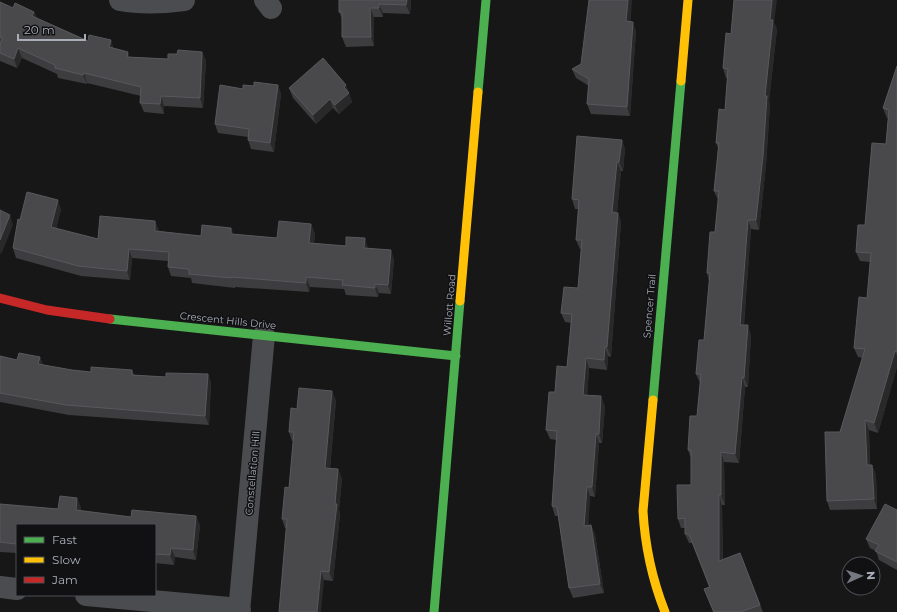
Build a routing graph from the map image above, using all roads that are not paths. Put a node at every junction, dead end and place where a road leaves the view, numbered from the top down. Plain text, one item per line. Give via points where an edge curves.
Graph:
1 (120, 0) edge
2 (184, 0) edge
3 (486, 0) edge
4 (688, 0) edge
5 (0, 298) edge
6 (264, 335) junction
7 (456, 356) junction
8 (0, 587) edge
9 (16, 589) edge
10 (96, 596) edge
11 (239, 610) edge
12 (434, 612) edge
13 (665, 612) edge

1 - 2 street via 160,4
3 - 7 street, Willott Road
4 - 13 street, Spencer Trail via 643,511 647,559
5 - 6 street, Crescent Hills Drive via 69,315
6 - 7 street, Crescent Hills Drive
6 - 11 street, Constellation Hill
7 - 12 street, Willott Road
8 - 9 street
10 - 11 street

